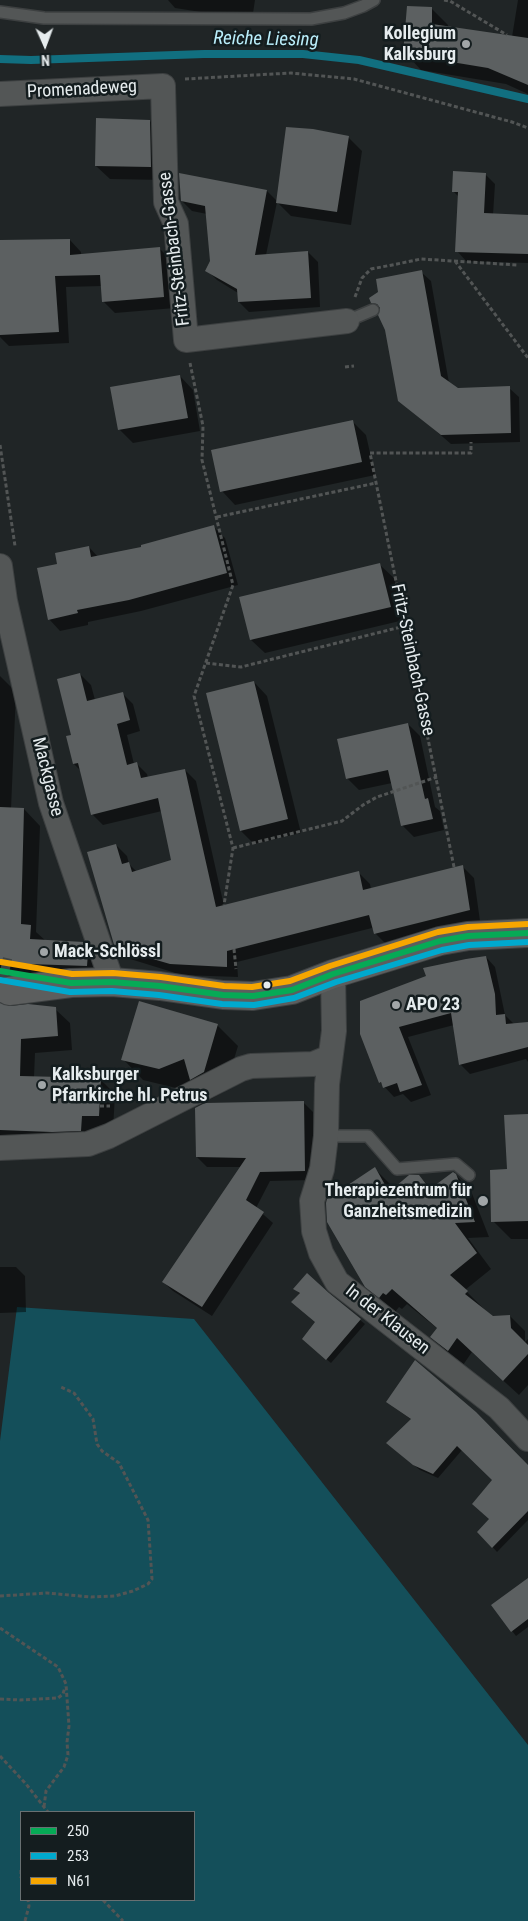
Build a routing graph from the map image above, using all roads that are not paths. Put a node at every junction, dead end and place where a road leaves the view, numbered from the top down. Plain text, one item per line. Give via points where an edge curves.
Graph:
1 (374, 0) edge
2 (0, 12) edge
3 (163, 86) joint
4 (0, 94) edge
5 (373, 310) dead end
6 (347, 321) joint
7 (0, 566) edge
8 (528, 933) edge
9 (333, 974) junction
10 (9, 982) tunnel mouth
11 (112, 982) junction
12 (330, 1057) junction
13 (326, 1136) junction
14 (0, 1148) edge
15 (469, 1175) dead end
16 (528, 1439) edge

1 - 2 lane via 344,13 311,19 44,18
3 - 4 street, Promenadeweg
3 - 6 street, Fritz-Steinbach-Gasse via 166,202 176,224 186,340
5 - 6 lane
7 - 11 street, Mackgasse via 5,601 51,802
8 - 9 main road via 440,941
9 - 11 main road via 292,990 253,996
9 - 12 street, In der Klausen via 334,1031
10 - 11 main road
12 - 13 street, In der Klausen
12 - 14 street via 313,1064 241,1069 88,1144
13 - 15 lane via 368,1136 397,1169 456,1164
13 - 16 street, In der Klausen via 322,1170 312,1201 314,1232 337,1282 498,1408

